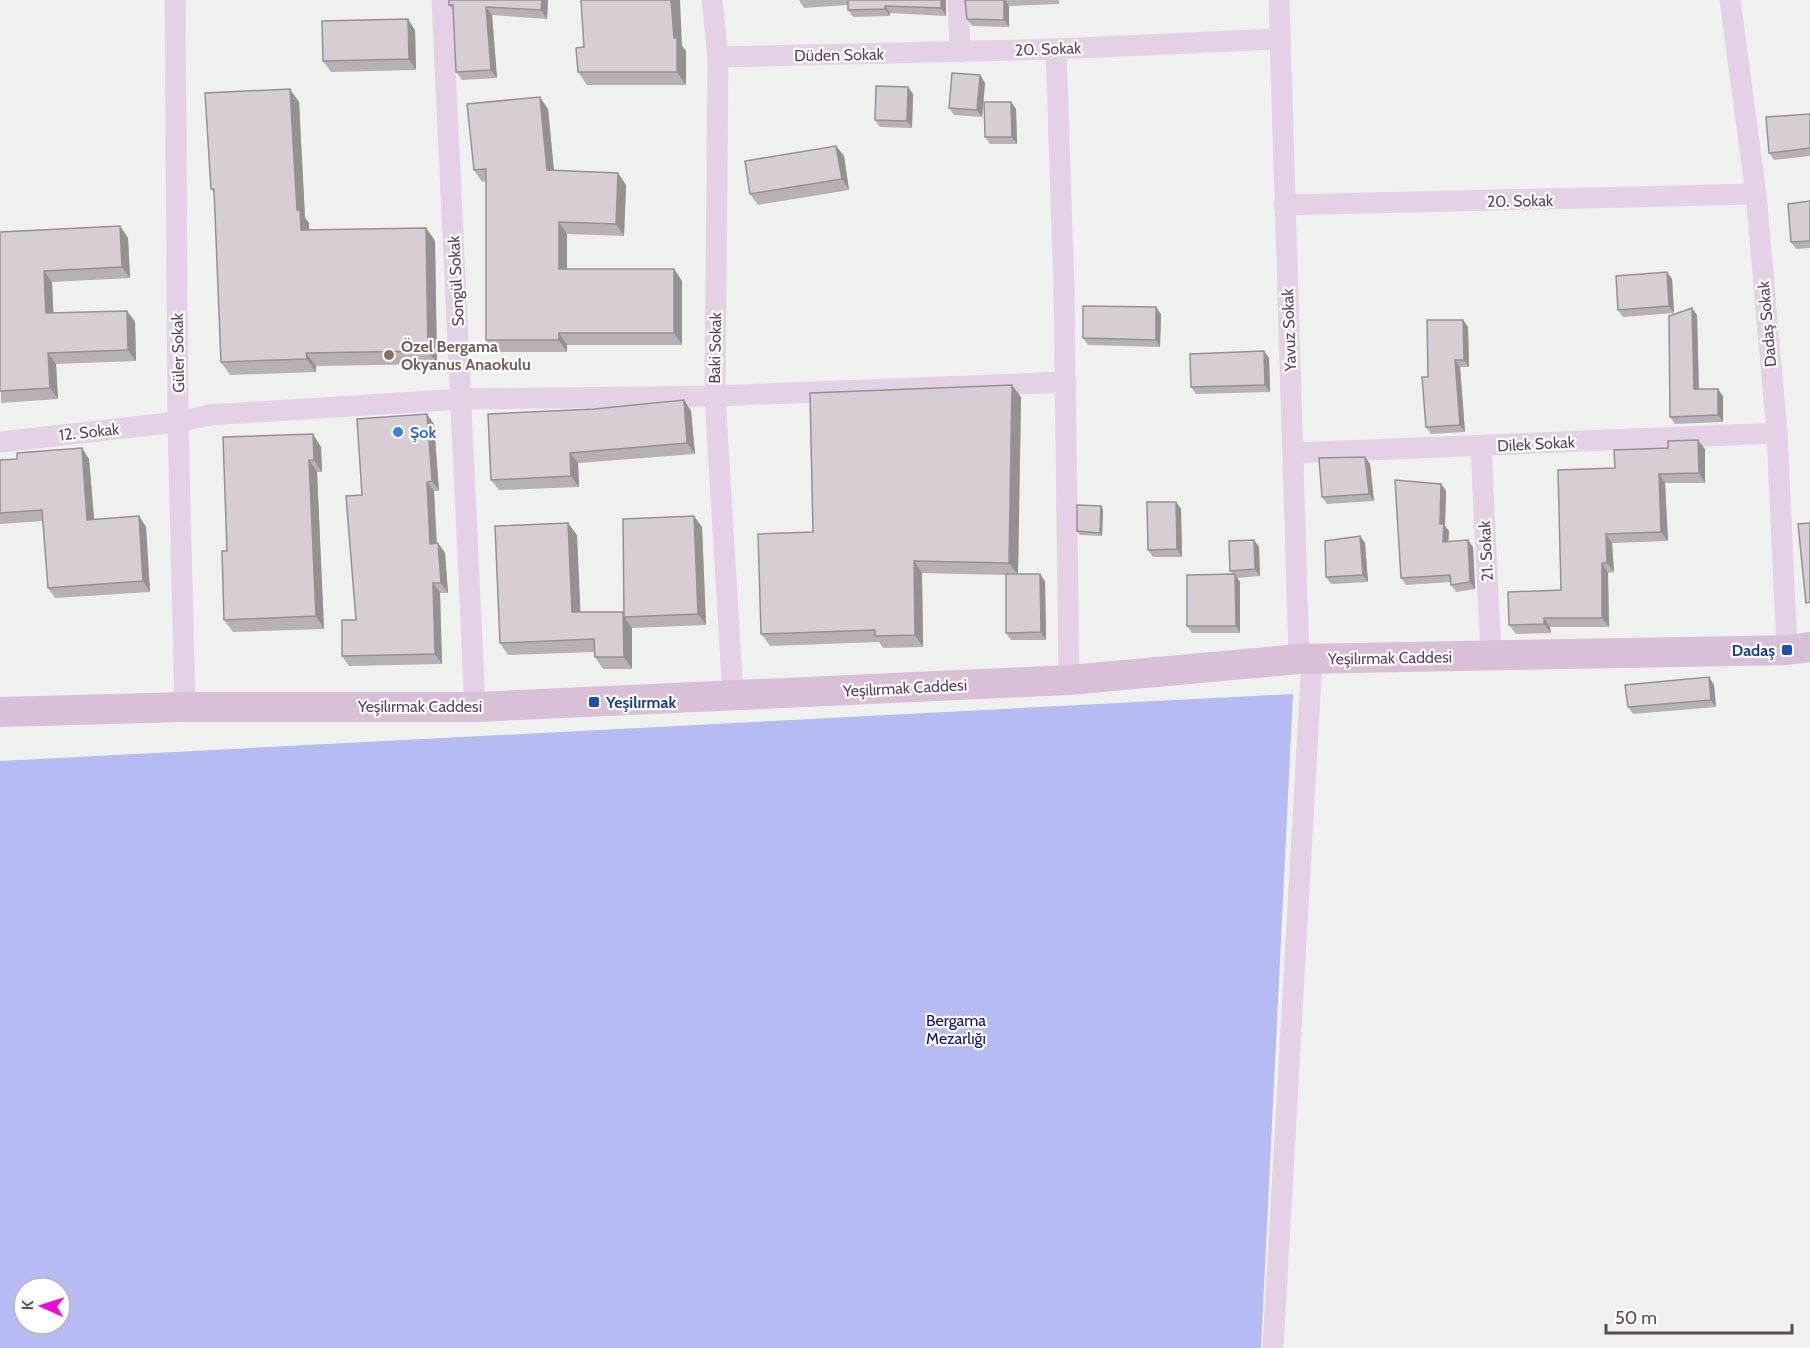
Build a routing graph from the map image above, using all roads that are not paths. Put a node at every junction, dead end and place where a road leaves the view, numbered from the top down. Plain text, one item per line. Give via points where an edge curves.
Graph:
1 (175, 0) edge
2 (442, 0) edge
3 (712, 0) edge
4 (958, 0) edge
5 (1279, 0) edge
6 (1730, 0) edge
7 (1279, 39) junction
8 (1056, 50) junction
9 (960, 52) junction
10 (718, 57) junction
11 (1756, 194) junction
12 (1284, 205) junction
13 (1066, 382) junction
14 (715, 396) junction
15 (462, 399) junction
16 (178, 422) junction
17 (1777, 433) junction
18 (0, 442) edge
19 (1481, 447) junction
20 (1294, 453) junction
21 (1799, 648) edge
22 (1491, 656) junction
23 (1305, 659) junction
24 (1069, 680) junction
25 (733, 696) junction
26 (475, 706) junction
27 (185, 707) junction
28 (0, 712) edge
29 (1273, 1348) edge

1 - 16 street, Güler Sokak
2 - 15 street, Songül Sokak
3 - 10 street, Baki Sokak
4 - 9 street
5 - 7 street, Yavuz Sokak
6 - 11 street, Dadaş Sokak
7 - 8 street, 20. Sokak
7 - 12 street, Yavuz Sokak
8 - 9 street, 20. Sokak
8 - 13 street
9 - 10 street, Düden Sokak
10 - 14 street, Baki Sokak
11 - 12 street, 20. Sokak
11 - 17 street, Dadaş Sokak
12 - 20 street, Yavuz Sokak
13 - 14 street, 12. Sokak
13 - 24 street
14 - 15 street, 12. Sokak
14 - 25 street, Baki Sokak
15 - 16 street, 12. Sokak via 208,415
15 - 26 street, Songül Sokak
16 - 18 street, 12. Sokak
16 - 27 street, Güler Sokak
17 - 19 street, Dilek Sokak
17 - 21 street, Dadaş Sokak
19 - 20 street, Dilek Sokak
19 - 22 street, 21. Sokak
20 - 23 street, Yavuz Sokak
21 - 22 street, Yeşilırmak Caddesi
22 - 23 street, Yeşilırmak Caddesi
23 - 24 street, Yeşilırmak Caddesi
23 - 29 street, Yavuz Sokak
24 - 25 street, Yeşilırmak Caddesi
25 - 26 street, Yeşilırmak Caddesi
26 - 27 street, Yeşilırmak Caddesi
27 - 28 street, Yeşilırmak Caddesi

